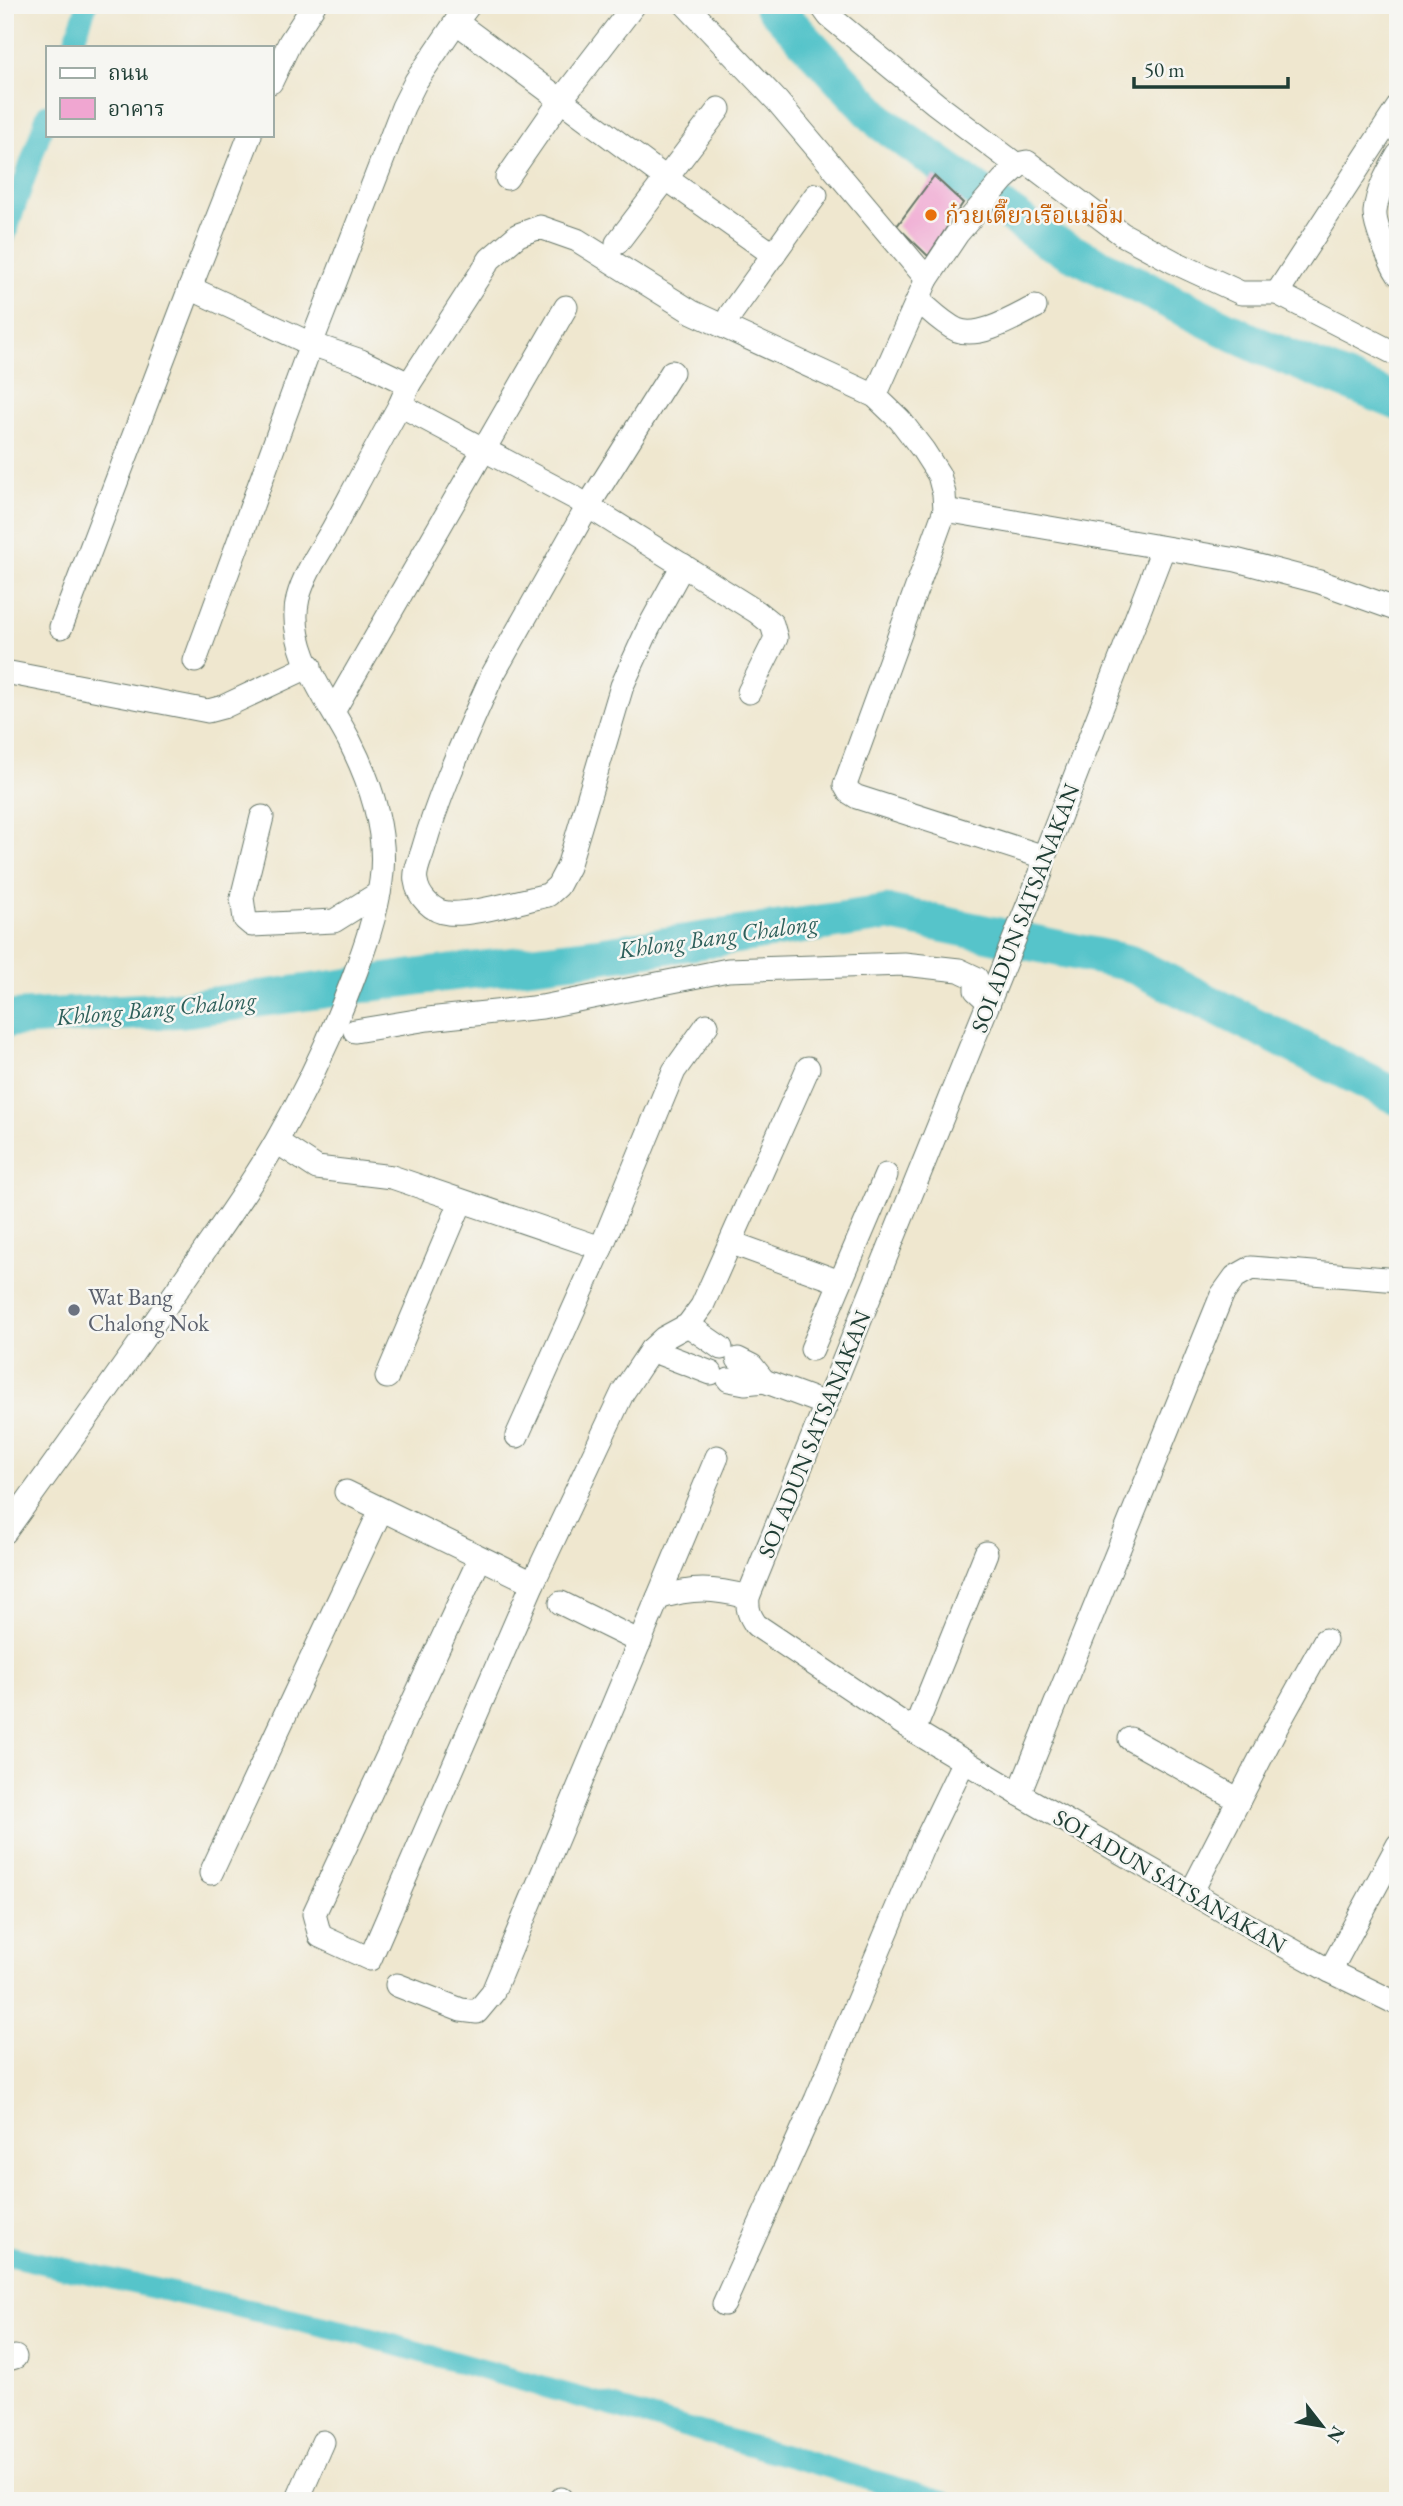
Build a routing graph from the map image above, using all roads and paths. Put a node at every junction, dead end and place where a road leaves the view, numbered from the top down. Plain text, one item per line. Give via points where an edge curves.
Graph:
1 (314, 5) edge
2 (634, 5) edge
3 (686, 5) edge
4 (821, 5) edge
5 (462, 13) edge
6 (273, 78) edge
7 (561, 100) junction
8 (1398, 107) edge
9 (719, 109) dead end
10 (250, 136) edge
11 (1398, 155) edge
12 (1010, 173) junction
13 (507, 178) dead end
14 (667, 179) junction
15 (816, 195) dead end
16 (617, 243) dead end
17 (774, 255) junction
18 (1398, 274) edge
19 (928, 279) junction
20 (190, 288) junction
21 (1278, 293) junction
22 (918, 300) junction
23 (566, 307) dead end
24 (1035, 307) dead end
25 (730, 314) dead end
26 (311, 344) junction
27 (1398, 355) edge
28 (672, 372) dead end
29 (405, 394) junction
30 (874, 396) junction
31 (485, 450) junction
32 (588, 506) junction
33 (945, 510) junction
34 (1163, 549) junction
35 (683, 565) junction
36 (1398, 610) edge
37 (61, 628) dead end
38 (195, 661) dead end
39 (310, 666) junction
40 (6, 677) edge
41 (749, 692) dead end
42 (334, 710) junction
43 (262, 817) dead end
44 (1042, 865) junction
45 (379, 893) junction
46 (990, 999) junction
47 (707, 1025) dead end
48 (355, 1031) dead end
49 (808, 1068) dead end
50 (276, 1142) junction
51 (886, 1175) dead end
52 (461, 1202) junction
53 (732, 1243) junction
54 (601, 1248) junction
55 (1398, 1280) edge
56 (840, 1282) junction
57 (688, 1325) junction
58 (812, 1349) dead end
59 (652, 1350) junction
60 (387, 1377) dead end
61 (764, 1381) junction
62 (826, 1404) junction
63 (517, 1436) dead end
64 (717, 1457) dead end
65 (346, 1492) dead end
66 (381, 1510) junction
67 (5, 1532) edge
68 (986, 1553) dead end
69 (480, 1558) junction
70 (533, 1583) junction
71 (748, 1597) junction
72 (658, 1598) junction
73 (561, 1603) dead end
74 (1325, 1640) dead end
75 (640, 1642) junction
76 (914, 1731) junction
77 (1130, 1740) dead end
78 (964, 1761) junction
79 (1019, 1794) junction
80 (1239, 1800) junction
81 (1398, 1845) edge
82 (211, 1873) dead end
83 (1191, 1893) junction
84 (1330, 1971) junction
85 (397, 1985) dead end
86 (1398, 2004) edge
87 (724, 2304) dead end
88 (323, 2442) dead end
89 (297, 2501) edge

1 - 6 street
2 - 7 street
3 - 19 street via 777,101
4 - 12 street
5 - 7 street
5 - 26 street via 403,107
7 - 13 street
7 - 14 street
8 - 21 street
9 - 14 street
10 - 20 street
11 - 18 street via 1384,179 1374,213
12 - 19 street via 957,234
12 - 21 street via 1027,162 1122,234 1174,262 1241,293
14 - 16 street
14 - 17 street
15 - 17 street
17 - 25 street
19 - 22 street
20 - 26 street
20 - 37 street
21 - 27 street
22 - 24 street via 959,331 999,325
22 - 30 street
23 - 31 street
26 - 29 street via 361,362
26 - 38 street
28 - 32 street
29 - 30 street via 490,259 518,235 540,227 577,240 703,317
29 - 31 street
29 - 39 street via 298,597 296,622
30 - 33 street via 900,420 939,475
31 - 32 street
31 - 42 street
32 - 35 street
32 - 35 street via 492,676 434,813 416,882 436,910 464,912 548,895 558,886 568,867 622,686
33 - 34 street
33 - 44 street via 845,785 857,797
34 - 36 street via 1236,560 1320,582
34 - 44 street, SOI ADUN SATSANAKAN
35 - 41 street via 772,624 776,638
39 - 40 street via 208,711
39 - 42 street
42 - 45 street via 369,785 380,825
43 - 45 street via 242,898 245,919 252,925 334,921
44 - 46 street, SOI ADUN SATSANAKAN
45 - 50 street via 344,1004
46 - 48 street via 976,990 976,978 959,970 904,964 728,970 542,1007
46 - 62 street, SOI ADUN SATSANAKAN
47 - 54 street via 674,1071
49 - 53 street
50 - 52 street via 317,1168 392,1177
50 - 67 street
51 - 56 street
52 - 54 street
52 - 60 street
53 - 56 street
53 - 57 street
54 - 63 street
55 - 79 street via 1251,1268 1235,1277 1222,1295
56 - 58 street
57 - 59 street
57 - 61 street via 752,1366
59 - 61 street via 720,1377 745,1383
59 - 70 street via 624,1392
61 - 62 street
62 - 71 street, SOI ADUN SATSANAKAN
64 - 72 street
65 - 66 street
66 - 69 street
66 - 82 street
68 - 76 street
69 - 70 street
69 - 70 street via 314,1914 320,1936 370,1959
71 - 72 street via 704,1588
71 - 76 street, SOI ADUN SATSANAKAN via 756,1625
72 - 75 street
73 - 75 street
74 - 80 street
75 - 85 street via 492,1994 477,2011 461,2010
76 - 78 street, SOI ADUN SATSANAKAN
77 - 80 street
78 - 79 street, SOI ADUN SATSANAKAN
78 - 87 street
79 - 83 street, SOI ADUN SATSANAKAN
80 - 83 street
81 - 84 street
83 - 84 street, SOI ADUN SATSANAKAN
84 - 86 street, SOI ADUN SATSANAKAN
88 - 89 street

